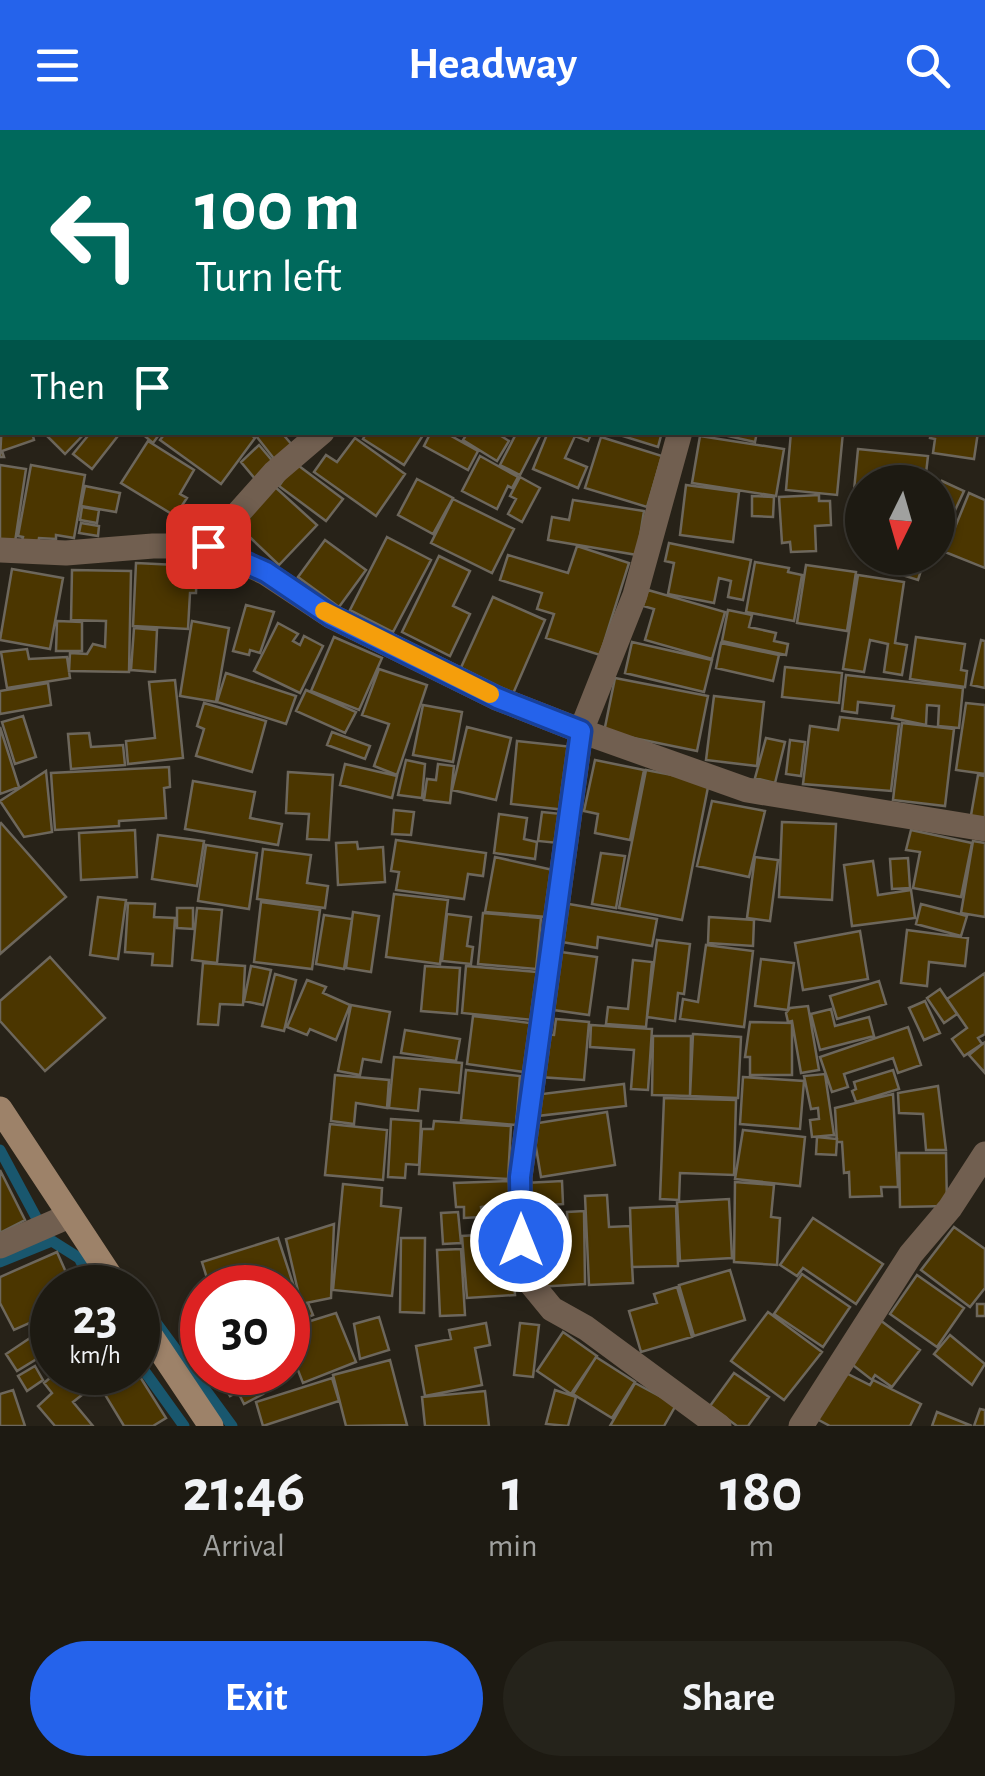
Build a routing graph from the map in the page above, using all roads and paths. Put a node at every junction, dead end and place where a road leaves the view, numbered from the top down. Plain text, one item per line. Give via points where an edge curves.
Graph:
1 (318, 435) edge
2 (679, 435) edge
3 (208, 546) junction
4 (0, 550) edge
5 (581, 731) junction
6 (985, 829) edge
7 (0, 1109) edge
8 (985, 1154) edge
9 (69, 1216) junction
10 (0, 1246) edge
11 (102, 1265) edge
12 (160, 1350) edge
13 (211, 1426) edge
14 (719, 1426) edge
15 (801, 1426) edge

1 - 3 street
2 - 5 street via 635,595
3 - 4 street
3 - 5 street via 266,572 331,616 497,698
5 - 6 street via 746,790
5 - 14 street via 520,1177 521,1241 529,1281 552,1310
7 - 9 street
8 - 15 street via 911,1254
9 - 10 street
9 - 11 street
12 - 13 street

